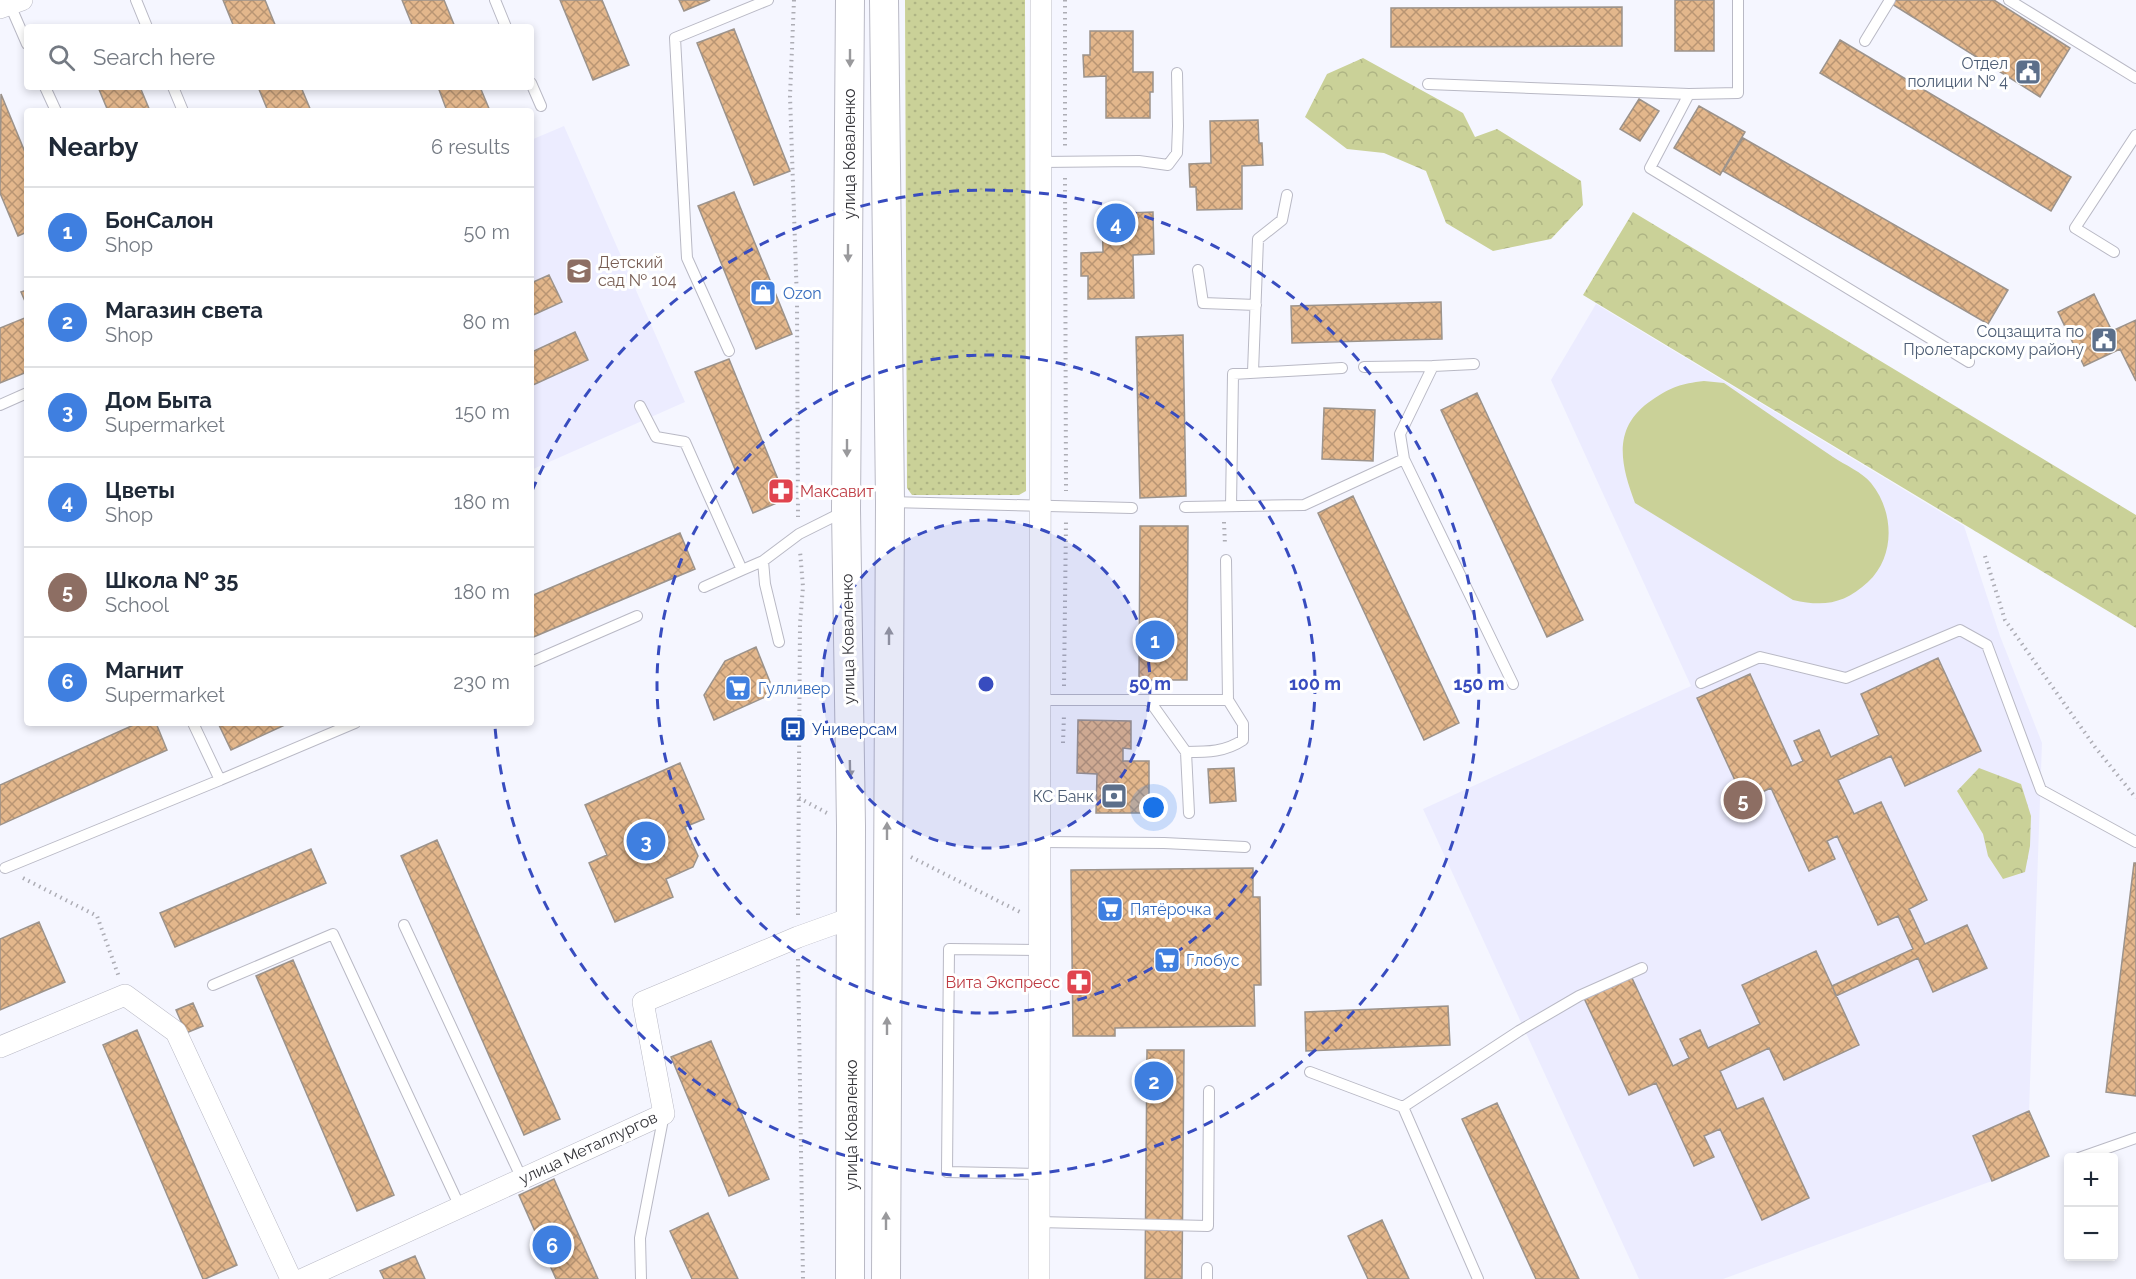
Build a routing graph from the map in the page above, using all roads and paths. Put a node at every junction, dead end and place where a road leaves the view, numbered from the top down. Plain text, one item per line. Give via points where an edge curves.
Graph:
1 (136, 0) edge
2 (495, 0) edge
3 (768, 0) edge
4 (794, 0) edge
5 (850, 0) edge
6 (884, 0) edge
7 (1041, 0) edge
8 (1738, 0) edge
9 (1890, 0) edge
10 (2009, 0) edge
11 (11, 4) edge
12 (146, 24) edge
13 (505, 24) edge
14 (24, 36) edge
15 (1865, 41) dead end
16 (1177, 73) dead end
17 (2136, 78) edge
18 (1428, 84) dead end
19 (46, 90) edge
20 (174, 90) edge
21 (534, 90) edge
22 (1689, 94) junction
23 (541, 106) dead end
24 (55, 108) edge
25 (182, 108) edge
26 (2136, 135) edge
27 (1041, 162) junction
28 (1287, 195) dead end
29 (2114, 252) dead end
30 (1198, 270) dead end
31 (1256, 305) junction
32 (729, 351) dead end
33 (1969, 362) dead end
34 (1474, 364) dead end
35 (1433, 366) junction
36 (1364, 367) dead end
37 (1342, 368) dead end
38 (1253, 372) junction
39 (24, 394) edge
40 (0, 405) edge
41 (640, 406) dead end
42 (1404, 459) junction
43 (890, 502) junction
44 (1041, 505) junction
45 (1227, 506) junction
46 (1185, 507) dead end
47 (1132, 508) dead end
48 (846, 510) junction
49 (799, 534) junction
50 (1985, 556) dead end
51 (1226, 560) joint
52 (763, 561) junction
53 (742, 570) junction
54 (704, 587) dead end
55 (637, 616) dead end
56 (779, 642) dead end
57 (534, 661) edge
58 (1701, 682) dead end
59 (1513, 684) dead end
60 (1040, 700) junction
61 (1149, 700) junction
62 (1228, 700) junction
63 (194, 726) edge
64 (348, 726) edge
65 (1186, 752) junction
66 (220, 780) junction
67 (799, 798) junction
68 (2136, 798) edge
69 (1189, 813) dead end
70 (851, 826) junction
71 (1039, 842) junction
72 (2136, 842) edge
73 (887, 845) junction
74 (1245, 847) dead end
75 (5, 868) joint
76 (851, 918) junction
77 (887, 918) junction
78 (1039, 922) junction
79 (404, 925) dead end
80 (798, 937) junction
81 (1038, 951) junction
82 (1642, 968) dead end
83 (213, 985) dead end
84 (125, 995) junction
85 (0, 1047) edge
86 (1310, 1072) dead end
87 (1209, 1091) dead end
88 (1403, 1107) junction
89 (664, 1114) junction
90 (2136, 1138) edge
91 (2093, 1153) edge
92 (1038, 1174) junction
93 (522, 1179) junction
94 (460, 1207) junction
95 (1038, 1222) junction
96 (291, 1279) edge
97 (303, 1279) edge
98 (641, 1279) edge
99 (803, 1279) edge
100 (850, 1279) edge
101 (886, 1279) edge
102 (1039, 1279) edge
103 (1478, 1279) edge

1 - 12 lane
2 - 13 lane
3 - 32 lane via 675,38 687,258
4 - 49 path via 790,96
5 -> 48 main road, улица Коваленко
6 - 43 main road
7 - 27 street
8 - 22 lane via 1738,93
9 - 15 lane
10 - 17 lane
11 - 14 lane
16 - 27 lane via 1177,153 1168,165 1139,161
18 - 22 lane
19 - 24 lane
20 - 25 lane
21 - 23 lane
22 - 33 lane via 1650,168
26 - 29 lane via 2075,228
27 - 44 street
28 - 31 lane via 1282,220 1258,239
30 - 31 lane via 1203,303
31 - 38 lane
34 - 35 lane
35 - 36 lane
35 - 42 lane via 1400,434
37 - 38 lane
38 - 45 lane via 1233,374
39 - 40 lane
41 - 53 lane via 656,437 685,442
42 - 45 lane via 1304,505
42 - 59 lane
43 - 44 lane
43 - 48 main road
73 -> 43 main road
44 - 47 lane
44 - 60 street
45 - 46 lane
45 - 51 path
48 - 49 lane
48 -> 70 main road, улица Коваленко
49 - 52 lane
49 - 67 path via 803,587
50 - 68 path via 2005,620
51 - 62 lane
52 - 53 lane
52 - 56 lane
53 - 54 lane
55 - 57 lane
58 - 72 lane via 1761,657 1846,678 1960,630 1987,645 2041,790
60 - 61 lane
60 - 71 street
61 - 62 lane
61 - 65 lane
62 - 65 lane via 1243,724 1243,740 1215,752
63 - 66 lane
64 - 66 lane
65 - 69 lane
66 - 75 lane
67 - 70 path
67 - 80 path
70 - 76 main road, улица Коваленко
71 - 74 lane
71 - 78 street
73 - 77 main road
73 - 78 path
75 - 84 path via 97,916
76 - 77 main road, улица Металлургов
76 - 80 street, улица Металлургов
76 - 100 main road, улица Коваленко
101 -> 77 main road
78 - 81 street
79 - 93 lane
80 - 89 street, улица Металлургов via 643,1002
80 - 99 path
81 - 92 street
81 - 92 lane via 949,949 947,1173
82 - 88 lane via 1579,996
83 - 94 lane via 333,934
84 - 85 street
84 - 96 street via 176,1032
86 - 88 lane
87 - 95 lane via 1208,1226
88 - 103 lane
89 - 93 street, улица Металлургов
89 - 98 lane via 640,1239
90 - 91 lane
92 - 95 street
93 - 94 street, улица Металлургов
94 - 97 street, улица Металлургов
95 - 102 street

